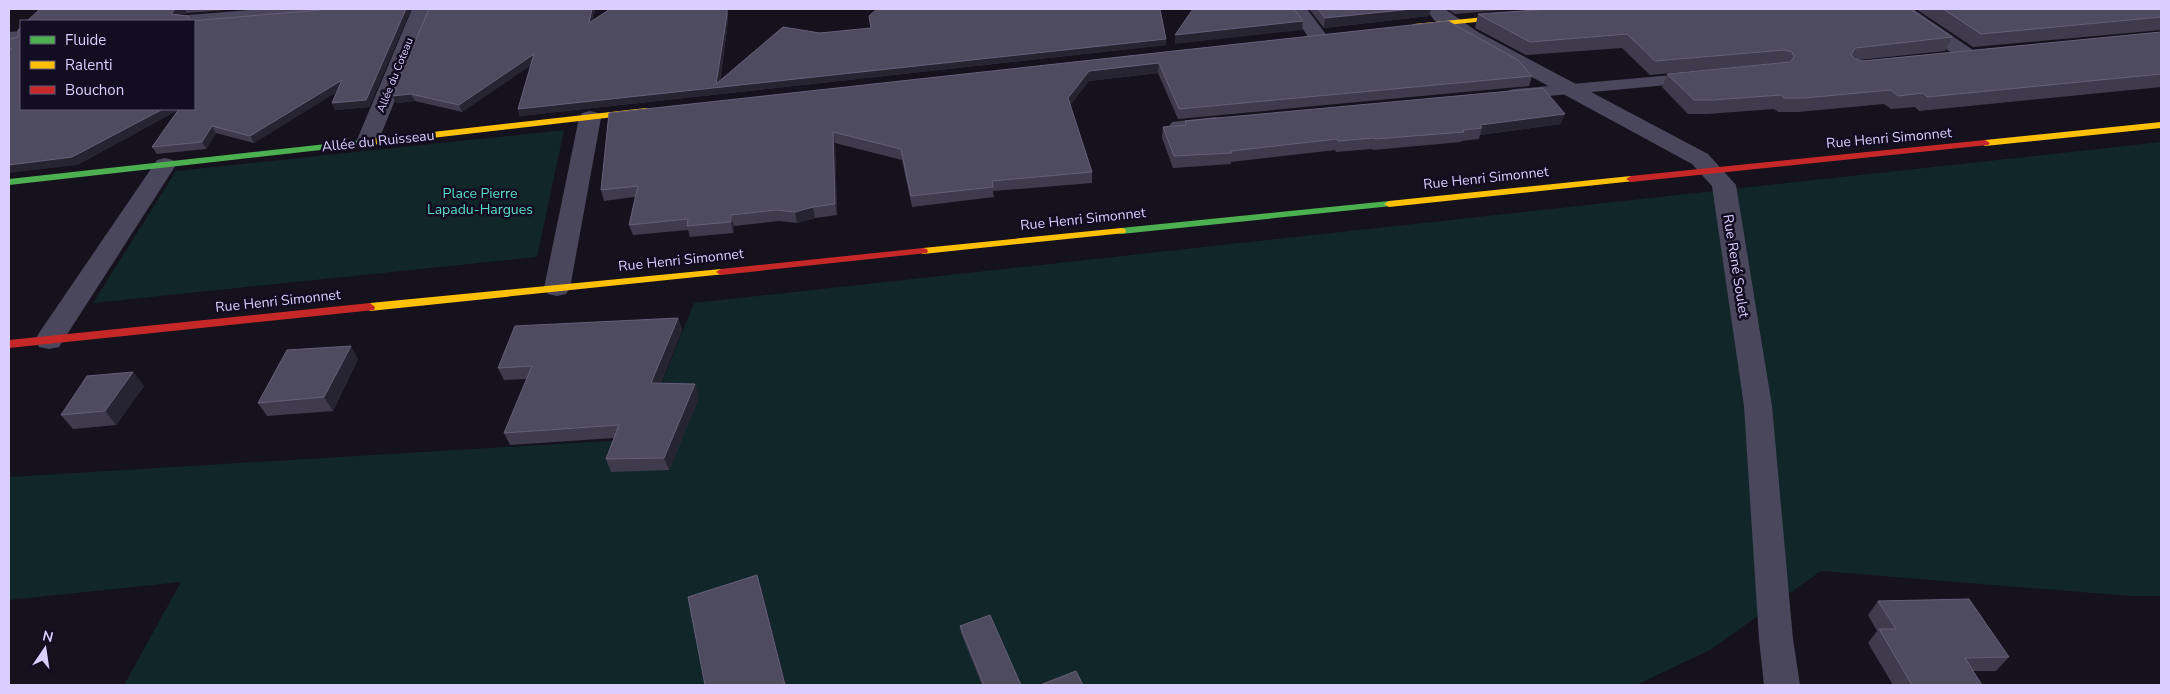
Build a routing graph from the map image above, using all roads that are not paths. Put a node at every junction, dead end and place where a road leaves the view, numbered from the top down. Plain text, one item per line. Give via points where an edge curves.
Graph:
1 (323, 9) edge
2 (422, 9) edge
3 (1298, 9) edge
4 (1901, 9) edge
5 (1443, 15) edge
6 (1530, 15) edge
7 (195, 20) edge
8 (1403, 27) edge
9 (1318, 37) edge
10 (1941, 59) edge
11 (1709, 76) edge
12 (1570, 89) junction
13 (1502, 96) edge
14 (658, 110) edge
15 (590, 118) junction
16 (1227, 121) edge
17 (2161, 125) edge
18 (1178, 126) edge
19 (367, 142) junction
20 (165, 165) junction
21 (1710, 171) junction
22 (9, 182) edge
23 (557, 288) junction
24 (49, 340) junction
25 (9, 344) edge
26 (1782, 685) edge

1 - 7 street
2 - 19 street, Allée du Coteau
3 - 9 street
4 - 10 street via 1978,55
5 - 6 street
5 - 8 street
5 - 12 street, Rue René Soulet via 1471,36
11 - 12 lane
12 - 13 lane
12 - 21 street, Rue René Soulet via 1700,159
14 - 15 street, Allée du Ruisseau
15 - 19 street, Allée du Ruisseau
15 - 23 street
16 - 18 lane
17 - 21 street, Rue Henri Simonnet
19 - 20 street, Allée du Ruisseau
20 - 22 street, Allée du Ruisseau
20 - 24 street
21 - 23 street, Rue Henri Simonnet
21 - 26 street, Rue René Soulet via 1724,185 1758,406
23 - 24 street, Rue Henri Simonnet
24 - 25 street, Rue Henri Simonnet

